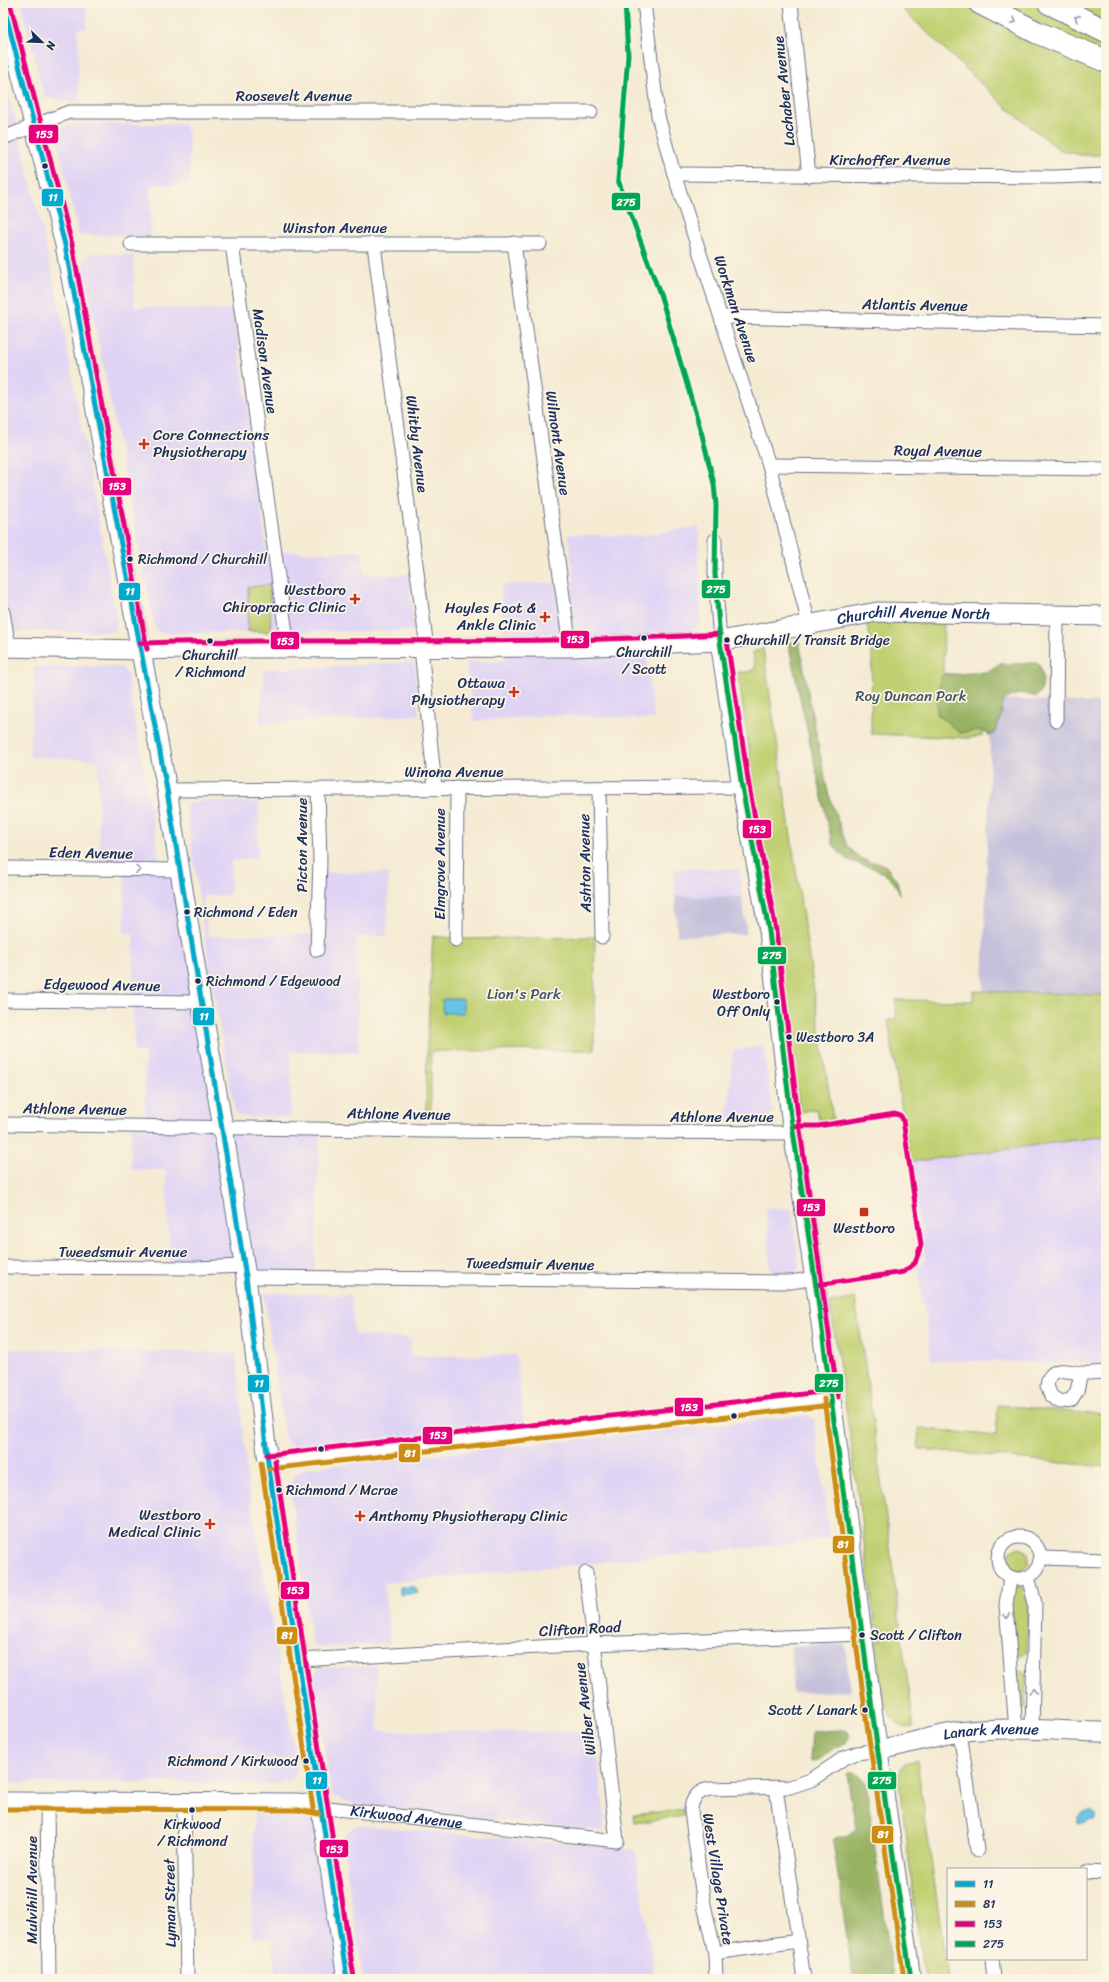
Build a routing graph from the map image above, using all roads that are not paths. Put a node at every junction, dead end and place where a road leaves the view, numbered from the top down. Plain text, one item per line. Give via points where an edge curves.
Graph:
1 (3, 3) edge
2 (644, 3) edge
3 (791, 3) edge
4 (980, 3) edge
5 (1049, 3) edge
6 (1106, 31) edge
7 (1106, 61) edge
8 (591, 112) dead end
9 (35, 126) junction
10 (3, 138) edge
11 (674, 174) junction
12 (1106, 175) edge
13 (809, 176) junction
14 (514, 243) junction
15 (131, 244) dead end
16 (232, 244) junction
17 (374, 244) junction
18 (540, 244) dead end
19 (722, 317) junction
20 (1106, 326) edge
21 (769, 465) junction
22 (1106, 469) edge
23 (715, 540) dead end
24 (3, 612) edge
25 (1057, 616) junction
26 (1106, 616) edge
27 (809, 624) junction
28 (720, 640) junction
29 (6, 647) edge
30 (570, 647) junction
31 (288, 648) junction
32 (424, 648) junction
33 (140, 650) junction
34 (1056, 721) dead end
35 (435, 787) junction
36 (742, 787) junction
37 (457, 788) junction
38 (599, 788) junction
39 (318, 789) junction
40 (166, 790) junction
41 (3, 868) edge
42 (179, 870) junction
43 (602, 937) dead end
44 (456, 940) dead end
45 (317, 950) dead end
46 (3, 1000) edge
47 (201, 1002) junction
48 (3, 1124) edge
49 (223, 1128) junction
50 (794, 1133) junction
51 (3, 1267) edge
52 (245, 1271) junction
53 (814, 1278) junction
54 (1106, 1372) edge
55 (1081, 1373) dead end
56 (831, 1398) junction
57 (268, 1462) junction
58 (1040, 1558) junction
59 (1106, 1560) edge
60 (586, 1573) dead end
61 (1010, 1577) junction
62 (1028, 1577) junction
63 (862, 1634) junction
64 (593, 1644) junction
65 (299, 1660) junction
66 (1024, 1730) junction
67 (1106, 1732) edge
68 (954, 1733) junction
69 (878, 1750) junction
70 (776, 1788) junction
71 (3, 1802) edge
72 (47, 1802) junction
73 (184, 1802) junction
74 (320, 1807) junction
75 (617, 1841) joint
76 (977, 1850) dead end
77 (1087, 1872) edge
78 (1106, 1873) edge
79 (798, 1941) junction
80 (715, 1953) junction
81 (992, 1960) edge
82 (49, 1979) edge
83 (187, 1979) edge
84 (347, 1979) edge
85 (716, 1979) edge
86 (804, 1979) edge
87 (911, 1979) edge
88 (994, 1979) edge

1 - 9 main road
2 - 11 street, Workman Avenue via 658,116
3 - 13 street, Lochaber Avenue
4 -> 7 highway via 1036,32
6 -> 5 highway
8 - 9 street, Roosevelt Avenue via 69,112
9 - 10 street, Roosevelt Avenue
9 - 33 main road via 65,245
11 - 13 street, Kirchoffer Avenue
11 - 19 street, Workman Avenue
12 - 13 street, Kirchoffer Avenue
14 - 17 street, Winston Avenue
14 - 18 street, Winston Avenue
14 - 30 street, Wilmont Avenue
15 - 16 street, Winston Avenue
16 - 17 street, Winston Avenue
16 - 31 street, Madison Avenue
17 - 32 street, Whitby Avenue
19 - 20 street, Atlantis Avenue
19 - 21 street, Workman Avenue
21 - 22 street, Royal Avenue
21 - 27 street, Workman Avenue
23 - 28 street
24 - 29 street
25 - 26 main road, Churchill Avenue North
25 - 27 main road, Churchill Avenue North via 887,612
25 - 34 street
27 - 28 main road, Churchill Avenue North
28 - 30 main road, Churchill Avenue North
28 - 36 main road
29 - 33 main road, Churchill Avenue North
30 - 32 main road, Churchill Avenue North
31 - 32 main road, Churchill Avenue North
31 - 33 main road, Churchill Avenue North
32 - 35 street, Whitby Avenue
33 - 40 main road
35 - 37 street, Winona Avenue
35 - 39 street, Winona Avenue
36 - 38 street, Winona Avenue
36 - 50 main road via 769,931
37 - 38 street, Winona Avenue
37 - 44 street, Elmgrove Avenue
38 - 43 street, Ashton Avenue
39 - 40 street, Winona Avenue
39 - 45 street, Picton Avenue via 320,861
40 - 42 main road
41 -> 42 street, Eden Avenue
42 - 47 main road
46 - 47 street, Edgewood Avenue
47 - 49 main road
48 - 49 street, Athlone Avenue
49 - 50 street, Athlone Avenue
49 - 52 main road
50 - 53 main road
51 - 52 street, Tweedsmuir Avenue via 196,1268
52 - 53 street, Tweedsmuir Avenue via 791,1282
52 - 57 main road
53 - 56 main road
54 - 55 street
56 - 57 street
56 - 63 main road
57 - 65 main road
58 - 59 street
58 - 61 street via 1036,1547 1028,1539 1017,1537 1006,1541 999,1550 998,1561 1002,1571
58 - 62 street via 1036,1569
60 - 64 street, Wilber Avenue
61 - 62 street
61 -> 66 street via 1006,1605
66 -> 62 street via 1035,1603
63 - 64 street, Clifton Road
63 - 69 main road
64 - 65 street, Clifton Road
64 - 75 street, Wilber Avenue
65 - 74 main road
66 - 67 main road, Lanark Avenue
66 - 68 main road, Lanark Avenue
68 - 69 main road, Lanark Avenue
68 - 76 street
69 - 70 street, West Village Private via 857,1753 834,1763 807,1782
69 - 87 main road
70 - 79 street
70 - 80 street, West Village Private via 710,1788 699,1793 693,1801 691,1811 704,1905
71 - 72 main road, Kirkwood Avenue
72 - 73 main road, Kirkwood Avenue
72 - 82 street, Mulvihill Avenue
73 - 74 main road, Kirkwood Avenue via 299,1803
73 - 83 street, Lyman Street
74 - 75 street, Kirkwood Avenue
74 - 84 main road
77 - 78 street
79 - 80 street
79 - 86 street
80 - 85 street, West Village Private
81 - 88 street

